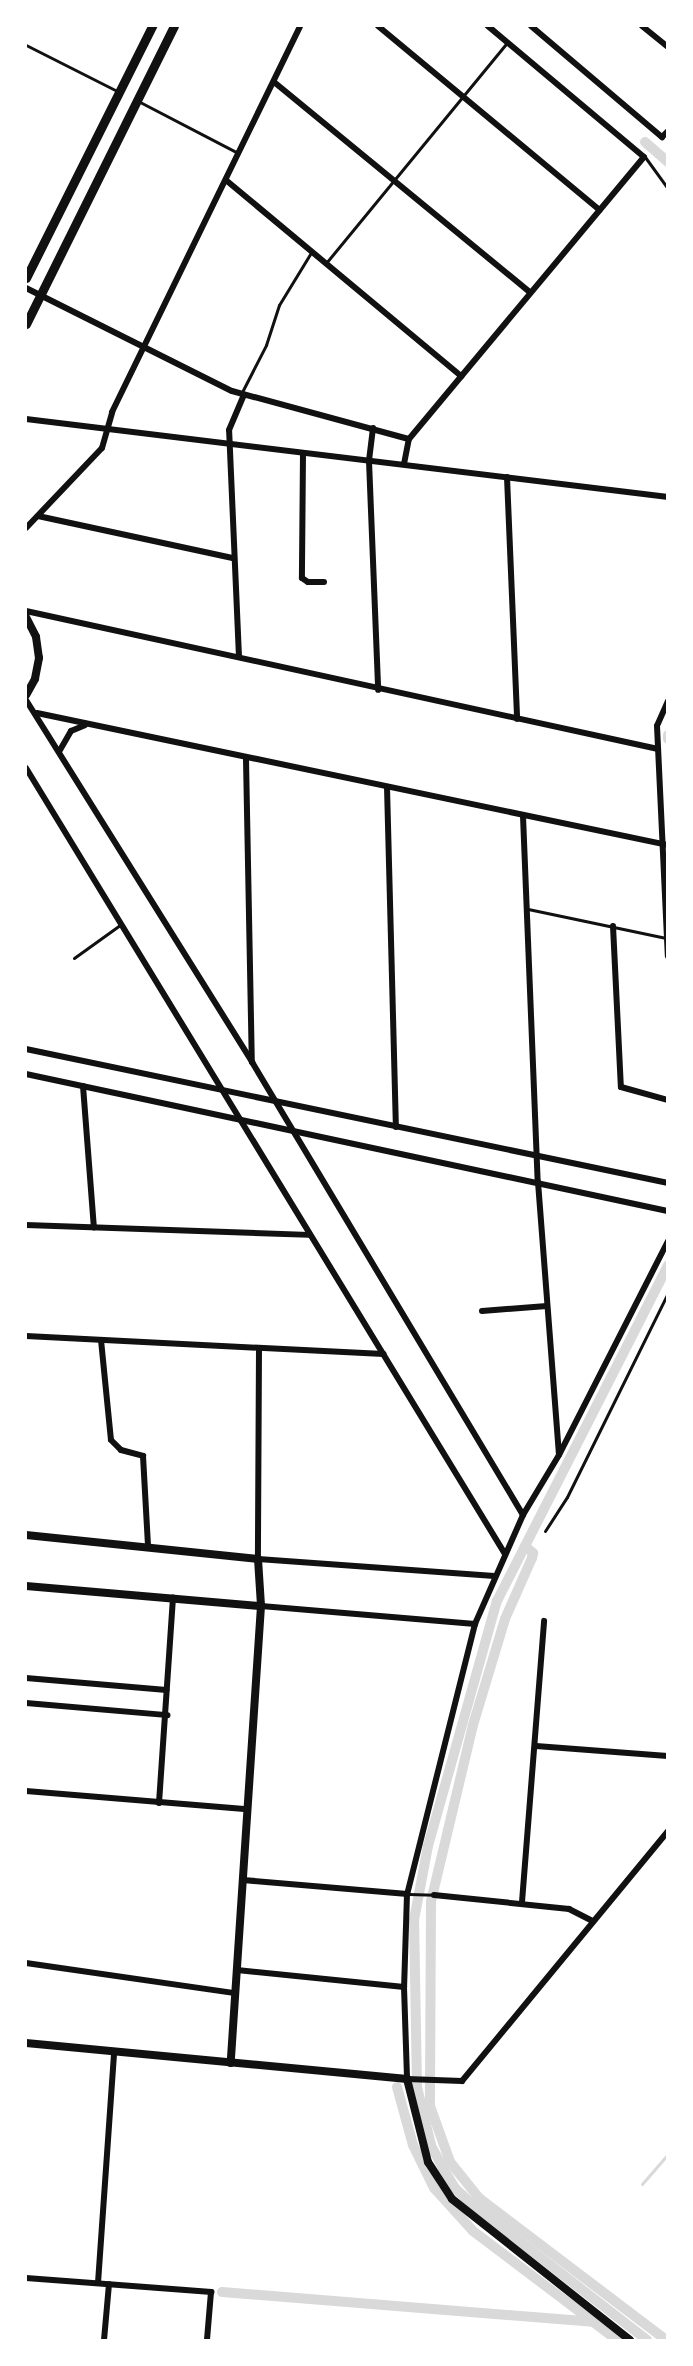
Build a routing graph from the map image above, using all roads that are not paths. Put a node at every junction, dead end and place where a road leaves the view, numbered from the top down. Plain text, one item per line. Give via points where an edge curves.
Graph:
1 (152, 26) edge
2 (174, 26) edge
3 (300, 26) edge
4 (378, 26) edge
5 (488, 26) edge
6 (531, 26) edge
7 (642, 26) edge
8 (508, 42) junction
9 (26, 45) edge
10 (668, 47) edge
11 (274, 82) junction
12 (119, 92) junction
13 (463, 96) junction
14 (138, 101) junction
15 (665, 134) edge
16 (240, 154) junction
17 (644, 157) junction
18 (393, 180) junction
19 (227, 181) junction
20 (668, 189) edge
21 (600, 210) junction
22 (312, 251) junction
23 (326, 263) junction
24 (26, 278) edge
25 (26, 288) edge
26 (530, 292) junction
27 (41, 297) junction
28 (26, 324) edge
29 (146, 347) junction
30 (461, 376) junction
31 (243, 394) junction
32 (26, 419) edge
33 (373, 428) junction
34 (107, 430) junction
35 (409, 439) junction
36 (229, 445) junction
37 (303, 453) junction
38 (369, 460) junction
39 (404, 464) junction
40 (507, 477) junction
41 (668, 497) edge
42 (38, 516) junction
43 (26, 528) edge
44 (233, 558) junction
45 (324, 582) dead end
46 (26, 611) edge
47 (26, 617) edge
48 (238, 657) junction
49 (378, 690) junction
50 (26, 695) edge
51 (26, 700) edge
52 (668, 701) edge
53 (37, 713) junction
54 (517, 719) junction
55 (87, 724) junction
56 (658, 748) junction
57 (60, 750) junction
58 (246, 759) junction
59 (26, 768) edge
60 (387, 787) junction
61 (523, 816) junction
62 (666, 844) edge
63 (528, 909) junction
64 (121, 924) junction
65 (613, 926) junction
66 (666, 938) edge
67 (668, 956) edge
68 (74, 958) dead end
69 (26, 1049) edge
70 (252, 1062) junction
71 (26, 1074) edge
72 (83, 1086) junction
73 (222, 1090) junction
74 (668, 1100) edge
75 (273, 1101) junction
76 (239, 1119) junction
77 (396, 1127) junction
78 (288, 1128) junction
79 (537, 1156) junction
80 (538, 1182) junction
81 (668, 1183) edge
82 (668, 1211) edge
83 (26, 1226) edge
84 (94, 1228) junction
85 (309, 1235) junction
86 (668, 1241) edge
87 (668, 1293) edge
88 (547, 1306) junction
89 (482, 1311) dead end
90 (26, 1336) edge
91 (101, 1340) junction
92 (259, 1348) junction
93 (384, 1354) junction
94 (559, 1455) junction
95 (523, 1515) junction
96 (546, 1531) dead end
97 (26, 1535) edge
98 (148, 1546) junction
99 (505, 1554) junction
100 (258, 1559) junction
101 (494, 1576) junction
102 (26, 1586) edge
103 (173, 1597) junction
104 (261, 1606) junction
105 (544, 1621) dead end
106 (475, 1624) junction
107 (26, 1678) edge
108 (166, 1690) junction
109 (26, 1702) edge
110 (166, 1715) junction
111 (536, 1746) junction
112 (668, 1756) edge
113 (26, 1791) edge
114 (159, 1803) junction
115 (248, 1809) junction
116 (668, 1831) edge
117 (243, 1880) junction
118 (410, 1895) junction
119 (434, 1895) joint
120 (522, 1902) junction
121 (593, 1921) junction
122 (26, 1963) edge
123 (237, 1970) junction
124 (404, 1987) junction
125 (235, 1993) junction
126 (26, 2043) edge
127 (114, 2053) junction
128 (231, 2063) junction
129 (409, 2079) junction
130 (26, 2278) edge
131 (98, 2283) junction
132 (109, 2284) junction
133 (104, 2340) edge
134 (207, 2340) edge
135 (630, 2340) edge

1 - 12 highway
2 - 14 highway
3 - 11 street
4 - 13 street
5 - 8 street
6 - 15 street
7 - 10 street
8 - 13 lane
8 - 17 street
9 - 12 lane
11 - 16 street
11 - 18 street
12 - 24 highway
13 - 18 lane
13 - 21 street
14 - 16 lane
14 - 27 highway
16 - 19 street
17 - 20 lane
17 - 21 street
18 - 23 lane
18 - 26 street
19 - 22 street
19 - 29 street
21 - 26 street
22 - 23 street
22 - 31 lane via 279,305
23 - 30 street
25 - 27 street
26 - 30 street
27 - 28 highway
27 - 29 street
29 - 31 street
29 - 34 street via 112,412
30 - 35 street
31 - 33 street
31 - 36 street via 229,430
32 - 34 street
33 - 35 street
33 - 38 street
34 - 36 street
34 - 42 street via 102,448
35 - 39 street
36 - 37 street
36 - 44 street
37 - 38 street
37 - 45 street via 302,578
38 - 39 street
38 - 49 street
39 - 40 street
40 - 41 street
40 - 54 street
42 - 43 street
42 - 44 street
44 - 48 street
46 - 48 street
47 - 50 street via 36,636 39,658 35,679
48 - 49 street
49 - 54 street
51 - 53 street
52 - 56 street via 657,726
53 - 55 street
53 - 57 street
54 - 56 street
55 - 57 street via 71,731
55 - 58 street
56 - 62 street
57 - 70 street
58 - 60 street
58 - 70 street
59 - 64 street
60 - 61 street
60 - 77 street
61 - 62 street
61 - 63 street
62 - 66 street
63 - 65 lane
63 - 79 street
64 - 68 lane
64 - 73 street
65 - 66 lane
65 - 74 street via 621,1087
66 - 67 street
69 - 73 street
70 - 75 street
71 - 72 street
72 - 76 street
72 - 84 street
73 - 75 street
73 - 76 street
75 - 77 street
75 - 78 street
76 - 78 street
76 - 85 street
77 - 79 street
78 - 80 street
78 - 95 street
79 - 80 street
79 - 81 street
80 - 82 street
80 - 88 street
83 - 84 street
84 - 85 street
85 - 93 street
86 - 94 street
87 - 96 lane via 567,1497
88 - 89 street
88 - 94 street
90 - 91 street
91 - 92 street
91 - 98 street via 111,1440 121,1450 143,1456
92 - 93 street
92 - 100 street
93 - 99 street
94 - 95 street
95 - 99 street
97 - 98 street
98 - 100 street
99 - 101 street
100 - 101 street
100 - 104 street
101 - 106 street
102 - 103 street
103 - 104 street
103 - 108 street
104 - 106 street
104 - 115 street
105 - 111 street
106 - 118 street
107 - 108 street
108 - 110 street
109 - 110 street
110 - 114 street
111 - 112 street
111 - 120 street
113 - 114 street
114 - 115 street
115 - 117 street
116 - 121 street
117 - 118 street
117 - 123 street
118 - 119 lane
118 - 124 street
119 - 120 street
120 - 121 street via 569,1909
121 - 129 street via 462,2081
122 - 125 street
123 - 124 street
123 - 125 street
124 - 129 street
125 - 128 street
126 - 127 street
127 - 128 street
127 - 131 street
128 - 129 street
129 - 135 street via 425,2154 452,2199
130 - 131 street
131 - 132 street
132 - 133 street
132 - 134 street via 212,2292

